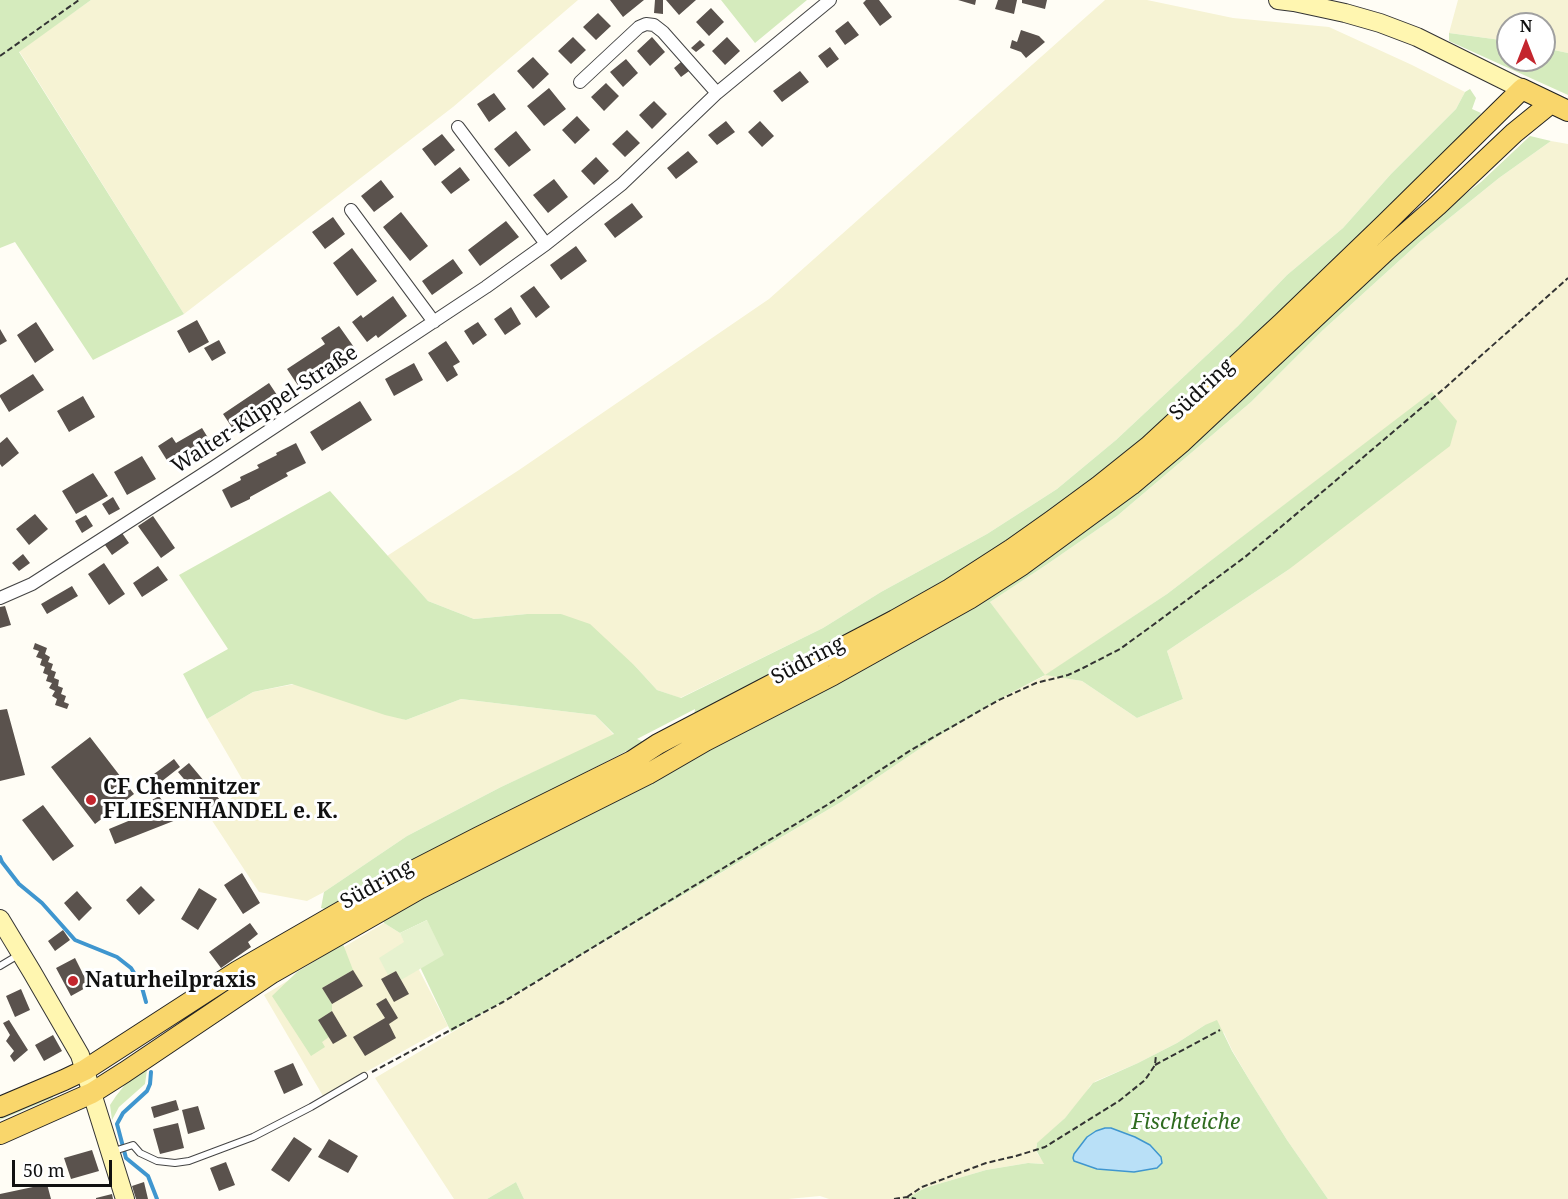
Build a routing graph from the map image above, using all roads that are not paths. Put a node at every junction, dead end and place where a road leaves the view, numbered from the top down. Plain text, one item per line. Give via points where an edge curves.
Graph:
1 (830, 0) edge
2 (1278, 0) edge
3 (580, 82) dead end
4 (1522, 89) junction
5 (717, 93) junction
6 (1560, 107) edge
7 (458, 127) dead end
8 (351, 210) dead end
9 (546, 244) junction
10 (434, 322) junction
11 (0, 598) edge
12 (700, 733) junction
13 (0, 919) edge
14 (21, 954) junction
15 (0, 966) edge
16 (85, 1070) junction
17 (364, 1076) road end
18 (92, 1093) junction
19 (0, 1107) edge
20 (0, 1134) edge
21 (118, 1150) junction
22 (125, 1199) edge

1 - 5 street, Walter-Klippel-Straße
2 - 4 street via 1380,23
3 - 5 street via 646,24 663,32
4 - 6 main road
4 - 12 main road, Südring via 1282,323 1149,446 1099,486 950,589
5 - 9 street, Walter-Klippel-Straße via 622,184
6 - 12 main road, Südring via 1514,133 1182,442 1077,526 960,605 833,675
7 - 9 street
8 - 10 street
9 - 10 street, Walter-Klippel-Straße
10 - 11 street, Walter-Klippel-Straße via 32,584
12 - 16 main road, Südring via 658,744 331,916
12 - 18 main road, Südring via 676,757 648,774 419,889 306,953
13 - 14 street
14 - 15 lane
14 - 16 street
16 - 18 street
16 - 19 main road, Südring
17 - 21 lane via 253,1137 189,1161 156,1161 133,1145
18 - 20 main road, Südring
18 - 21 street
21 - 22 street

